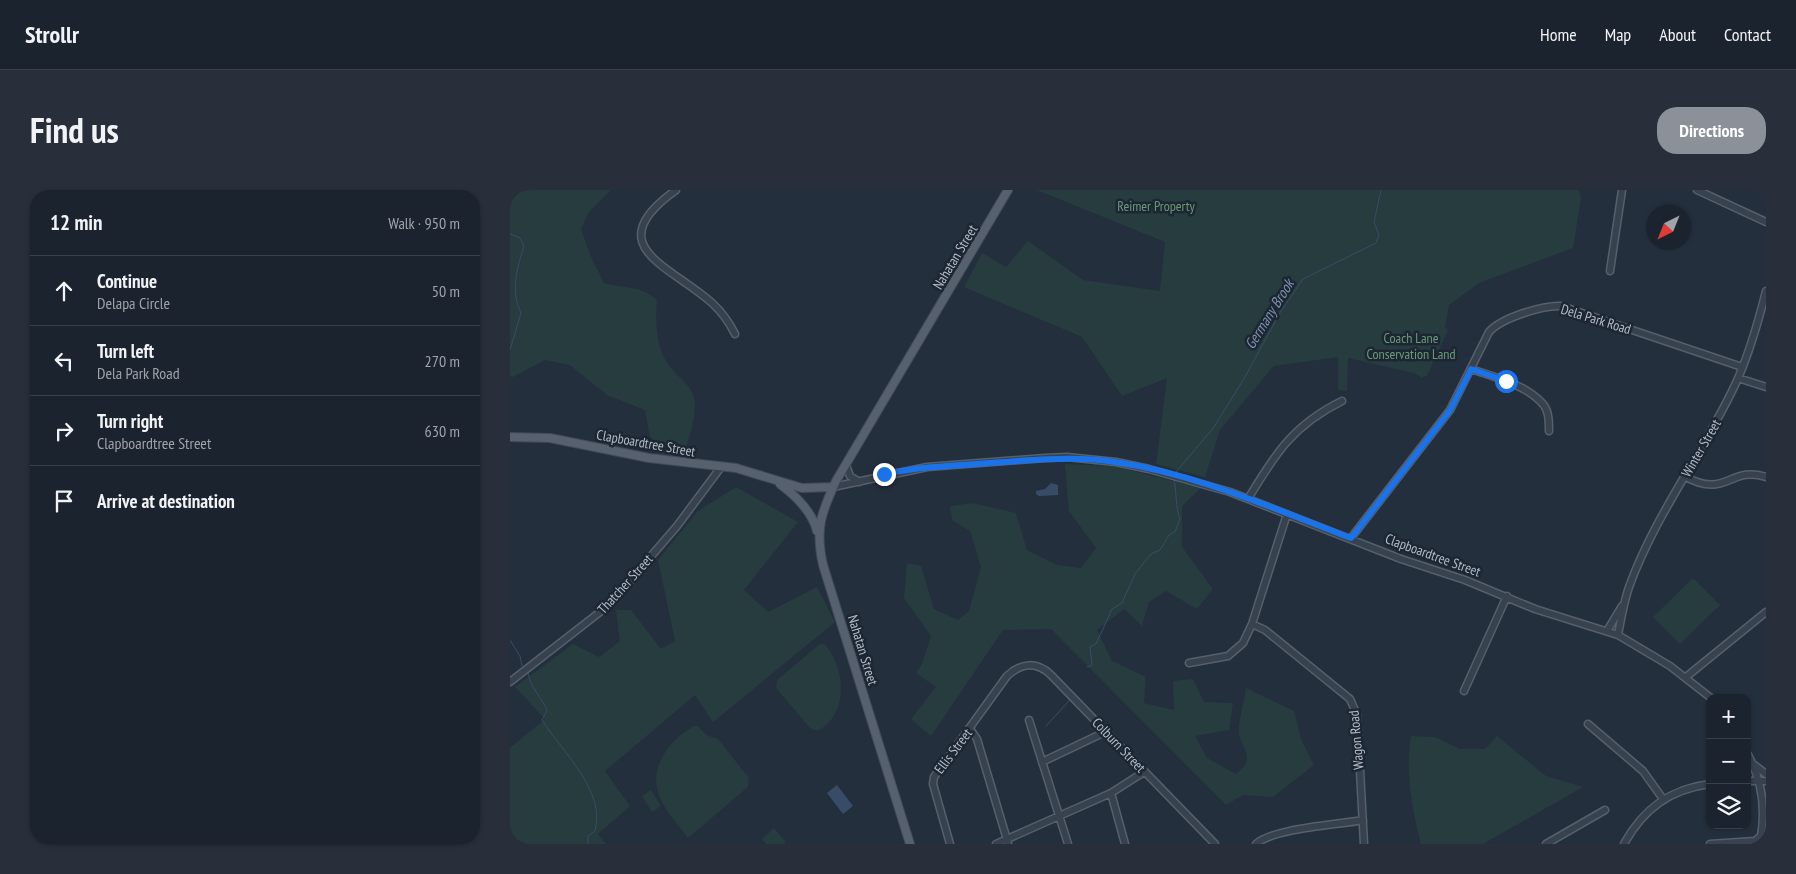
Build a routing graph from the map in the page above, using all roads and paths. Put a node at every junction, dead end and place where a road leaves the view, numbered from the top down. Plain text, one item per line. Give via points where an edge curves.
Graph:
1 (676, 190) edge
2 (1008, 190) edge
3 (1622, 190) edge
4 (1697, 190) edge
5 (1766, 222) edge
6 (1610, 270) dead end
7 (1766, 291) edge
8 (735, 334) dead end
9 (1742, 368) junction
10 (1471, 369) junction
11 (1738, 378) junction
12 (1766, 387) edge
13 (1342, 401) dead end
14 (1550, 431) dead end
15 (510, 437) edge
16 (846, 465) junction
17 (721, 467) junction
18 (1684, 476) junction
19 (1766, 477) edge
20 (776, 481) junction
21 (859, 482) junction
22 (833, 487) junction
23 (1248, 499) junction
24 (1287, 514) junction
25 (819, 535) junction
26 (1351, 538) junction
27 (1506, 596) junction
28 (1625, 601) junction
29 (1766, 612) edge
30 (1252, 624) junction
31 (1607, 631) junction
32 (1618, 634) junction
33 (1189, 664) dead end
34 (1014, 669) joint
35 (1686, 677) junction
36 (510, 682) edge
37 (1464, 691) dead end
38 (1706, 694) edge
39 (1029, 720) dead end
40 (1588, 724) dead end
41 (970, 729) junction
42 (1105, 732) junction
43 (1751, 761) edge
44 (1042, 762) junction
45 (1753, 764) junction
46 (1144, 772) junction
47 (1766, 774) edge
48 (1763, 781) edge
49 (1706, 785) edge
50 (1111, 793) junction
51 (1663, 799) junction
52 (1605, 810) dead end
53 (1059, 816) junction
54 (1363, 820) junction
55 (1008, 842) edge
56 (910, 844) edge
57 (950, 844) edge
58 (996, 844) edge
59 (1068, 844) edge
60 (1125, 844) edge
61 (1216, 844) edge
62 (1256, 844) edge
63 (1364, 844) edge
64 (1546, 844) edge
65 (1624, 844) edge
66 (1710, 844) edge

1 - 8 street via 646,216 642,225 644,245 652,258 712,302
2 - 16 main road, Nahatan Street
3 - 6 street
4 - 5 street
7 - 9 street, Winter Street
9 - 10 street, Dela Park Road via 1553,306 1500,322 1490,332
9 - 11 street, Winter Street
10 - 14 street via 1506,381 1542,402 1549,417
10 - 26 street, Dela Park Road via 1450,410
11 - 12 street
11 - 18 street, Winter Street
13 - 23 street via 1312,418 1289,437
15 - 17 main road, Clapboardtree Street via 550,438 649,458
16 - 21 street via 850,476
16 - 22 main road, Nahatan Street
17 - 20 main road, Clapboardtree Street via 753,472
17 - 36 street, Thatcher Street via 677,526 609,605
18 - 19 street via 1710,486 1748,473
18 - 28 street, Winter Street via 1656,528
20 - 22 main road, Clapboardtree Street via 811,489
20 - 25 main road, Clapboardtree Street via 799,500 813,519
21 - 22 street, Clapboardtree Street
21 - 23 street, Clapboardtree Street via 927,467 1067,457 1149,469
22 - 25 main road, Nahatan Street via 823,507
23 - 24 street, Clapboardtree Street
24 - 26 street, Clapboardtree Street
24 - 30 street
25 - 56 main road, Nahatan Street via 825,571
26 - 27 street, Clapboardtree Street
27 - 31 street, Clapboardtree Street via 1556,616
27 - 37 street
28 - 31 street, Winter Street
28 - 32 street, Winter Street
29 - 35 street
30 - 33 street via 1234,653
30 - 54 street, Wagon Road via 1265,630 1350,699 1357,716
31 - 32 street, Clapboardtree Street
32 - 35 street, Clapboardtree Street
34 - 41 street, Ellis Street
34 - 42 street, Colburn Street via 1031,664 1045,669
35 - 38 street, Clapboardtree Street
39 - 44 street
40 - 51 street via 1645,773
41 - 55 street via 977,739
41 - 57 street, Ellis Street via 934,777 933,784
42 - 44 street
42 - 46 street, Colburn Street
43 - 45 street
44 - 53 street
45 - 47 street
45 - 48 street
46 - 50 street
46 - 61 street, Colburn Street
48 - 66 street via 1760,839
49 - 51 street
50 - 53 street
50 - 60 street
51 - 65 street via 1641,818
52 - 64 street
53 - 55 street
53 - 59 street
54 - 62 street via 1292,831
54 - 63 street, Wagon Road
55 - 58 street

